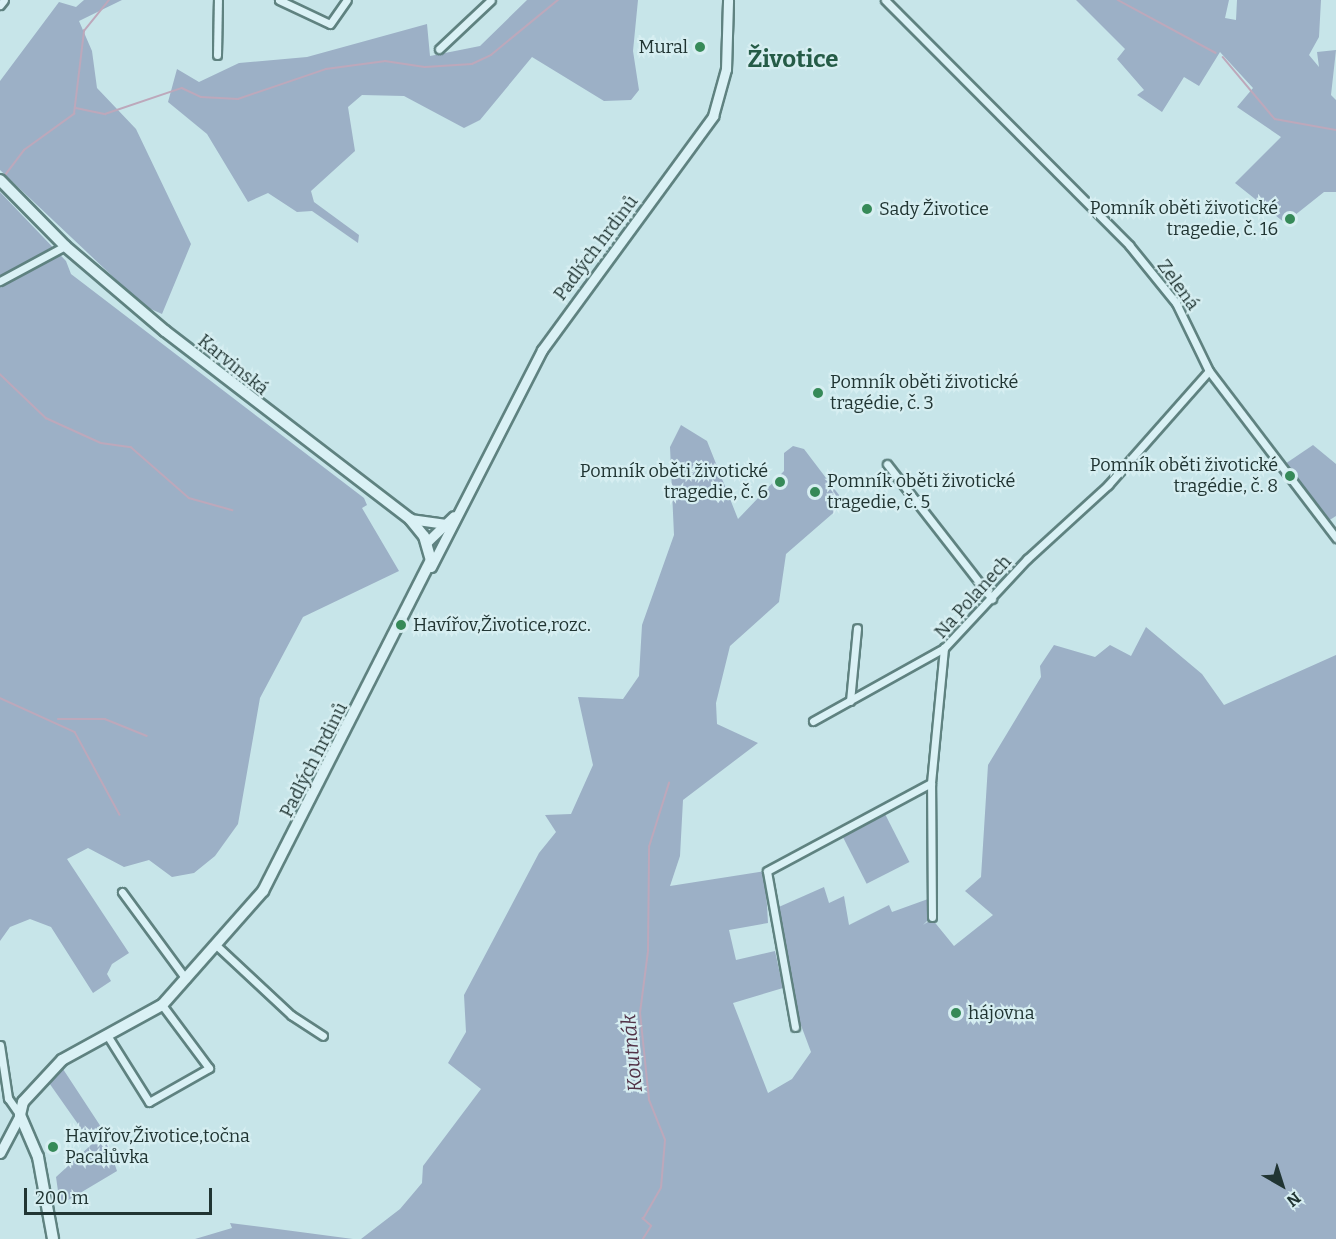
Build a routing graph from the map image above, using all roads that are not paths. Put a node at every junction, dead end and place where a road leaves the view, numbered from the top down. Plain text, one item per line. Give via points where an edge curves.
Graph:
1 (4, 0) edge
2 (218, 0) edge
3 (279, 0) edge
4 (347, 0) edge
5 (491, 0) edge
6 (728, 0) edge
7 (885, 0) edge
8 (0, 5) edge
9 (439, 49) dead end
10 (217, 55) dead end
11 (0, 180) edge
12 (65, 246) junction
13 (0, 281) edge
14 (1209, 371) junction
15 (887, 464) dead end
16 (460, 510) junction
17 (410, 519) junction
18 (446, 524) junction
19 (446, 538) junction
20 (1336, 538) edge
21 (427, 542) junction
22 (427, 574) junction
23 (992, 598) junction
24 (857, 628) dead end
25 (944, 648) junction
26 (850, 701) junction
27 (813, 721) dead end
28 (930, 783) junction
29 (122, 892) dead end
30 (932, 917) dead end
31 (216, 945) junction
32 (186, 979) junction
33 (162, 1005) junction
34 (795, 1027) dead end
35 (107, 1035) junction
36 (323, 1036) dead end
37 (0, 1045) edge
38 (20, 1115) junction
39 (12, 1128) junction
40 (26, 1129) junction
41 (0, 1153) edge
42 (53, 1239) edge

1 - 8 street
2 - 10 street
3 - 4 street via 330,24
5 - 9 street
6 - 16 street, Padlých hrdinů via 726,69 713,116 542,350
7 - 14 street, Zelená via 1130,245 1176,303
11 - 12 main road, Karvinská
12 - 13 street
12 - 17 main road, Karvinská via 220,377
14 - 20 street, Zelená
14 - 23 street, Na Polanech via 1108,485
15 - 23 street
16 - 18 street, Padlých hrdinů
16 - 19 street, Padlých hrdinů
17 - 18 street
17 - 21 main road, Karvinská
18 - 21 street, Padlých hrdinů
19 - 21 street
19 - 22 street, Padlých hrdinů
21 - 22 main road via 431,560
22 - 31 main road, Padlých hrdinů via 270,881
23 - 25 street, Na Polanech
24 - 26 street
25 - 26 street
25 - 28 street, Na Polanech
26 - 27 street
28 - 30 street, Na Polanech
28 - 34 street via 767,871
29 - 32 street
31 - 32 main road, Padlých hrdinů
31 - 36 street via 291,1015
32 - 33 main road, Padlých hrdinů
33 - 35 main road, Padlých hrdinů
33 - 35 street via 209,1068 149,1102
35 - 38 main road, Padlých hrdinů via 47,1072 23,1102
37 - 38 street via 9,1098
38 - 39 street
38 - 40 main road
39 - 40 street
39 - 41 street
40 - 42 main road via 38,1157

